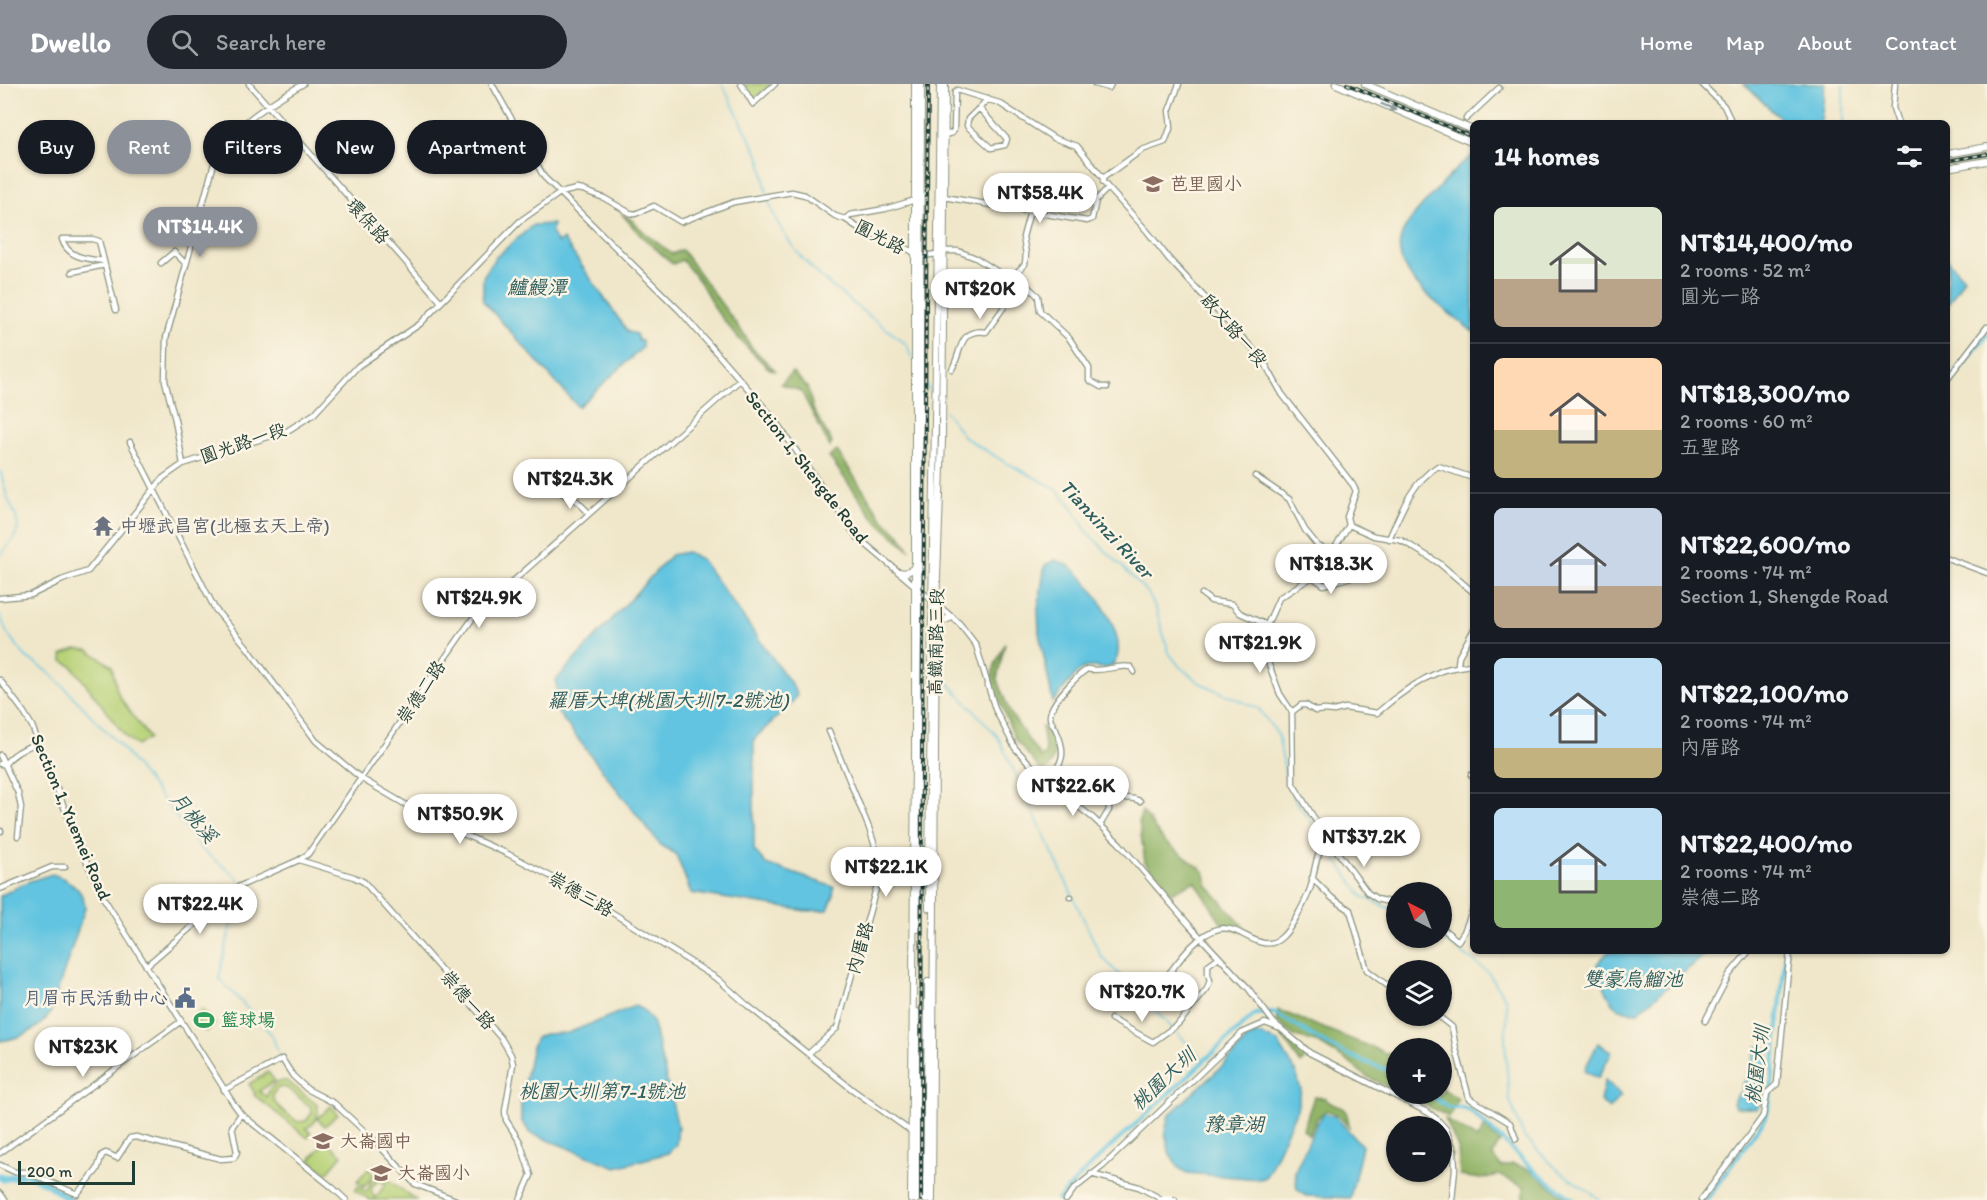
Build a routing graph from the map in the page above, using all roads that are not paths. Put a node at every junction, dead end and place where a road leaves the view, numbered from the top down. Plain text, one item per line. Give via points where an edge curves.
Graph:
1 (249, 84) edge
2 (303, 84) edge
3 (492, 84) edge
4 (741, 84) edge
5 (776, 84) edge
6 (915, 84) edge
7 (921, 84) edge
8 (940, 84) edge
9 (945, 84) edge
10 (1095, 84) edge
11 (1111, 84) edge
12 (1179, 84) edge
13 (1336, 84) edge
14 (1365, 84) edge
15 (1702, 84) edge
16 (1895, 84) edge
17 (1499, 88) dead end
18 (988, 99) junction
19 (266, 105) junction
20 (979, 108) junction
21 (1466, 119) dead end
22 (1731, 120) edge
23 (1897, 120) edge
24 (1470, 129) edge
25 (944, 135) junction
26 (920, 136) junction
27 (1470, 142) edge
28 (1987, 147) edge
29 (1950, 153) edge
30 (939, 155) junction
31 (1987, 160) edge
32 (915, 163) junction
33 (1950, 167) edge
34 (1103, 178) junction
35 (1108, 188) junction
36 (560, 193) junction
37 (944, 197) junction
38 (915, 200) junction
39 (1030, 211) junction
40 (845, 219) junction
41 (941, 252) junction
42 (917, 255) junction
43 (104, 263) junction
44 (161, 263) dead end
45 (186, 264) junction
46 (72, 272) dead end
47 (1010, 278) junction
48 (441, 302) junction
49 (116, 310) dead end
50 (1987, 327) edge
51 (952, 369) dead end
52 (1950, 375) edge
53 (740, 380) junction
54 (1107, 387) dead end
55 (916, 419) junction
56 (939, 441) junction
57 (130, 442) dead end
58 (183, 464) junction
59 (1255, 476) dead end
60 (1470, 477) edge
61 (154, 490) junction
62 (562, 493) dead end
63 (589, 513) junction
64 (1349, 525) junction
65 (1389, 539) junction
66 (1334, 549) junction
67 (1950, 559) edge
68 (915, 564) junction
69 (899, 572) junction
70 (1987, 573) edge
71 (1358, 575) dead end
72 (1312, 577) junction
73 (932, 578) junction
74 (918, 585) junction
75 (1470, 589) edge
76 (1202, 594) dead end
77 (0, 598) edge
78 (934, 601) junction
79 (932, 613) junction
80 (920, 617) junction
81 (952, 618) junction
82 (1267, 625) junction
83 (937, 627) junction
84 (1470, 634) edge
85 (1470, 663) edge
86 (1458, 664) dead end
87 (1134, 672) dead end
88 (0, 680) edge
89 (1292, 712) junction
90 (829, 731) dead end
91 (920, 734) junction
92 (39, 742) junction
93 (0, 755) edge
94 (915, 757) junction
95 (2, 764) edge
96 (362, 779) junction
97 (1047, 782) junction
98 (1140, 801) dead end
99 (1100, 825) junction
100 (18, 836) dead end
101 (1328, 840) junction
102 (299, 860) junction
103 (65, 867) dead end
104 (1312, 878) junction
105 (0, 889) edge
106 (1386, 901) edge
107 (1470, 915) edge
108 (1452, 936) edge
109 (1201, 938) junction
110 (1746, 954) edge
111 (1790, 954) edge
112 (1219, 957) junction
113 (146, 966) junction
114 (1163, 978) dead end
115 (1386, 984) edge
116 (1111, 1019) dead end
117 (1705, 1021) dead end
118 (180, 1022) junction
119 (1451, 1026) edge
120 (1280, 1029) junction
121 (913, 1031) junction
122 (917, 1046) junction
123 (808, 1054) junction
124 (224, 1090) junction
125 (241, 1114) junction
126 (912, 1132) junction
127 (1516, 1139) dead end
128 (0, 1153) edge
129 (0, 1165) edge
130 (1091, 1174) junction
131 (0, 1193) edge
132 (5, 1200) edge
133 (346, 1200) edge
134 (456, 1200) edge
135 (520, 1200) edge
136 (911, 1200) edge
137 (916, 1200) edge
138 (926, 1200) edge
139 (932, 1200) edge
140 (1066, 1200) edge
141 (1162, 1200) edge
142 (1174, 1200) edge
143 (1452, 1200) edge
144 (1701, 1200) edge

1 - 19 street, 環保路
2 - 19 street
3 - 36 street, Section 1, Shengde Road via 539,170
4 - 5 street via 753,104
6 - 32 main road, 高鐵南路三段
7 - 26 main road, 高鐵南路三段
8 - 30 main road, 高鐵南路三段
9 - 25 main road, 高鐵南路三段
10 - 11 street via 1109,88
12 - 34 street via 1169,111 1171,126 1165,142 1142,150
13 -> 27 main road
14 - 24 main road
15 - 22 street via 1724,106
16 - 23 street via 1893,108
17 - 21 street
18 - 20 street
18 - 25 street, 啟文路一段 via 957,90 954,130
18 - 34 street, 啟文路一段 via 1054,138 1077,146
19 - 45 street via 222,145 216,156
19 - 48 street, 環保路
20 - 20 street via 967,121 969,129 991,148 1005,145 1007,139
25 - 30 main road
25 - 37 main road, 高鐵南路三段
26 - 32 main road
26 - 42 main road, 高鐵南路三段
28 - 29 main road
30 - 41 main road, 高鐵南路三段
31 - 33 main road
32 - 38 main road, 高鐵南路三段
34 - 35 street, 啟文路一段
35 - 39 street via 1096,200 1089,221
35 - 64 street, 啟文路一段 via 1263,360 1282,394 1353,485 1356,491 1347,517
36 - 40 street, 圓光路 via 583,190 635,214 654,206 681,222 734,202 792,192 805,195
36 - 48 street, 圓光路一段 via 520,221
36 - 53 street, Section 1, Shengde Road via 680,311
37 - 39 street
37 - 41 main road, 高鐵南路三段
38 - 40 street, 圓光路
38 - 42 main road, 高鐵南路三段
39 - 47 street via 1023,237 1026,264
40 - 42 street, 圓光路 via 866,233 892,240
41 - 42 street, 圓光路
41 - 47 street, 圓光路 via 970,255
41 - 56 main road, 高鐵南路三段
42 - 55 main road, 高鐵南路三段
43 - 43 street via 98,240 62,239 74,255
43 - 46 street
43 - 49 street
44 - 45 street via 174,252
45 - 58 street via 166,338 165,362 165,381
47 - 51 street via 1000,284 1004,307 986,332 968,335
47 - 54 street, 圓光路 via 1038,296 1040,311 1069,338 1089,368 1089,380
48 - 58 street, 圓光路一段 via 420,324 358,366 314,414 287,431
50 - 52 street
53 - 63 street, 崇德二路
53 - 69 street, Section 1, Shengde Road via 771,415 856,536
55 - 68 main road, 高鐵南路三段
55 - 74 main road, 高鐵南路三段
56 - 73 main road, 高鐵南路三段
56 - 78 main road, 高鐵南路三段
57 - 61 street, 崇德三路
58 - 61 street, 圓光路一段
59 - 66 street via 1289,499 1318,546
60 - 65 street via 1438,466 1430,471 1407,500
61 - 77 street, 圓光路一段 via 88,571 31,595
61 - 96 street, 崇德三路 via 215,609 316,741
62 - 63 street
63 - 96 street, 崇德二路 via 474,615
64 - 65 street
64 - 66 street
65 - 75 street via 1400,540 1439,563
66 - 72 street
67 - 70 street
68 - 69 main road via 913,569
68 - 74 main road, 高鐵南路三段
69 - 74 street, Section 1, Shengde Road
71 - 72 street via 1324,585
72 - 82 street via 1282,595
73 - 74 main road
73 - 78 main road, 高鐵南路三段
74 - 78 street, Section 1, Shengde Road
74 - 80 main road, 高鐵南路三段
74 - 94 main road, 高鐵南路三段
76 - 82 street via 1211,601 1232,604 1240,613
78 - 79 main road, 高鐵南路三段
78 - 81 street, Section 1, Shengde Road
78 - 83 main road, 高鐵南路三段
79 - 80 main road via 924,611
79 - 138 main road, 高鐵南路三段
80 - 91 main road, 高鐵南路三段
81 - 83 main road
81 - 97 street, Section 1, Shengde Road via 973,639 995,709 1015,748
82 - 89 street via 1266,657 1280,694
83 - 139 main road, 高鐵南路三段
84 - 86 street
85 - 89 street via 1419,682 1377,713 1345,708 1315,711 1306,705
87 - 97 street via 1121,665 1109,670 1087,669 1058,698 1050,719 1063,752 1058,769
88 - 92 street, Section 1, Yuemei Road
89 - 101 street via 1293,783
90 - 123 street, 內厝路 via 882,867 837,1028
91 - 94 main road
91 - 122 main road, 高鐵南路三段
92 - 95 street
92 - 113 street, Section 1, Yuemei Road via 103,897
93 - 95 street
94 - 121 main road, 高鐵南路三段
95 - 100 street via 18,793
96 - 102 street, 崇德二路 via 310,852
96 - 123 street, 崇德三路 via 436,822 588,897 719,980
97 - 99 street, Section 1, Shengde Road
98 - 99 street via 1129,798 1110,803
99 - 109 street, Section 1, Shengde Road
101 - 104 street via 1314,861
101 - 106 street via 1368,893
102 - 113 street, 崇德二路 via 238,887
102 - 135 street, 崇德一路 via 364,882 501,1038 513,1064 506,1120 531,1171
103 - 105 street via 52,867
104 - 109 street via 1299,912 1282,937 1271,944 1227,929
104 - 115 street via 1350,910 1367,970
107 - 108 street via 1458,941
109 - 112 street, Section 1, Shengde Road
109 - 114 street
110 - 117 street via 1729,975
111 - 144 street via 1777,1084 1767,1093 1763,1116
112 - 116 street via 1208,965 1207,989 1173,1028 1153,1042
112 - 120 street, Section 1, Shengde Road
113 - 118 street, Section 1, Yuemei Road
118 - 124 street, Section 1, Yuemei Road
118 - 128 street
119 - 127 street via 1469,1098 1510,1123
120 - 130 street via 1265,1023 1242,1033
120 - 143 street via 1310,1053 1438,1120 1454,1151
121 - 122 main road
121 - 126 main road, 高鐵南路三段
122 - 137 main road, 高鐵南路三段
123 - 126 street, 崇德三路
124 - 125 street, Section 1, Yuemei Road
124 - 134 street via 280,1060 307,1089 334,1103 411,1180
125 - 129 street via 232,1127 237,1152 234,1158 221,1159 130,1138 117,1158 102,1155 97,1170 77,1194
125 - 133 street, Section 1, Yuemei Road
126 - 136 main road, 高鐵南路三段
130 - 140 street
130 - 141 street via 1139,1186
131 - 132 street
141 - 142 main road

